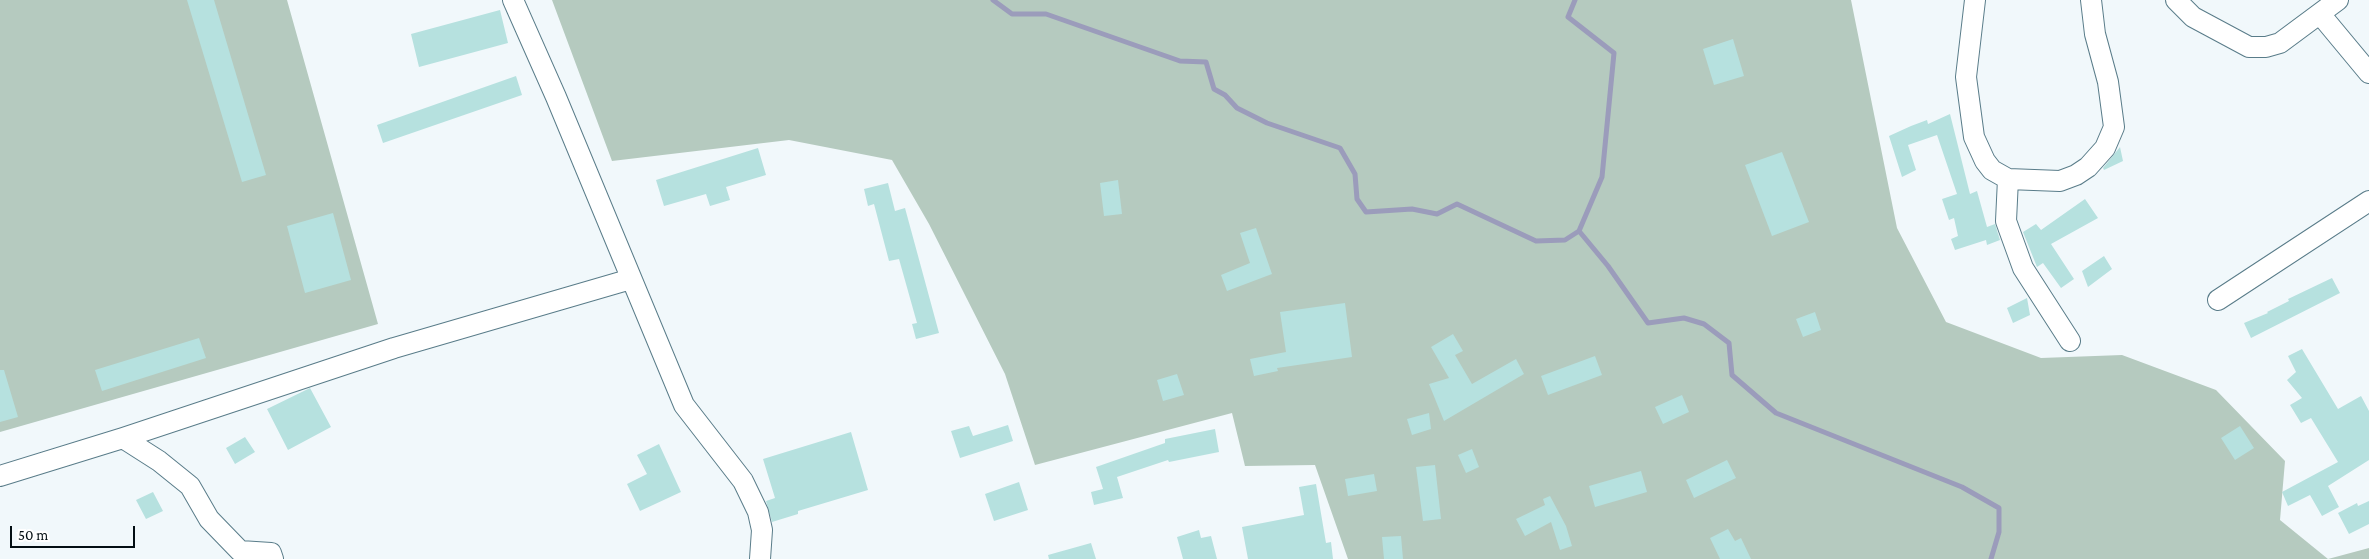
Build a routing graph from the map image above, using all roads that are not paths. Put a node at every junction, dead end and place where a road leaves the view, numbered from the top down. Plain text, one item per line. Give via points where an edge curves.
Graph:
1 (512, 0) edge
2 (1975, 0) edge
3 (2091, 0) edge
4 (2176, 0) edge
5 (2338, 0) edge
6 (2320, 14) junction
7 (2369, 73) edge
8 (2008, 179) junction
9 (2369, 201) edge
10 (631, 279) junction
11 (2218, 300) dead end
12 (2070, 341) dead end
13 (123, 438) junction
14 (0, 476) edge
15 (273, 559) edge
16 (760, 559) edge

1 - 10 street
2 - 8 street via 1966,77 1974,137 1992,170
3 - 8 street via 2114,127 2105,148 2088,167 2060,181
4 - 6 street via 2193,17 2249,47 2280,43
5 - 6 street
6 - 7 street
8 - 12 street via 2006,221 2023,268
9 - 11 street
10 - 13 street via 394,348
10 - 16 street via 684,406 744,481 762,530
13 - 14 street
13 - 15 street via 190,486 209,519 240,551 271,554

